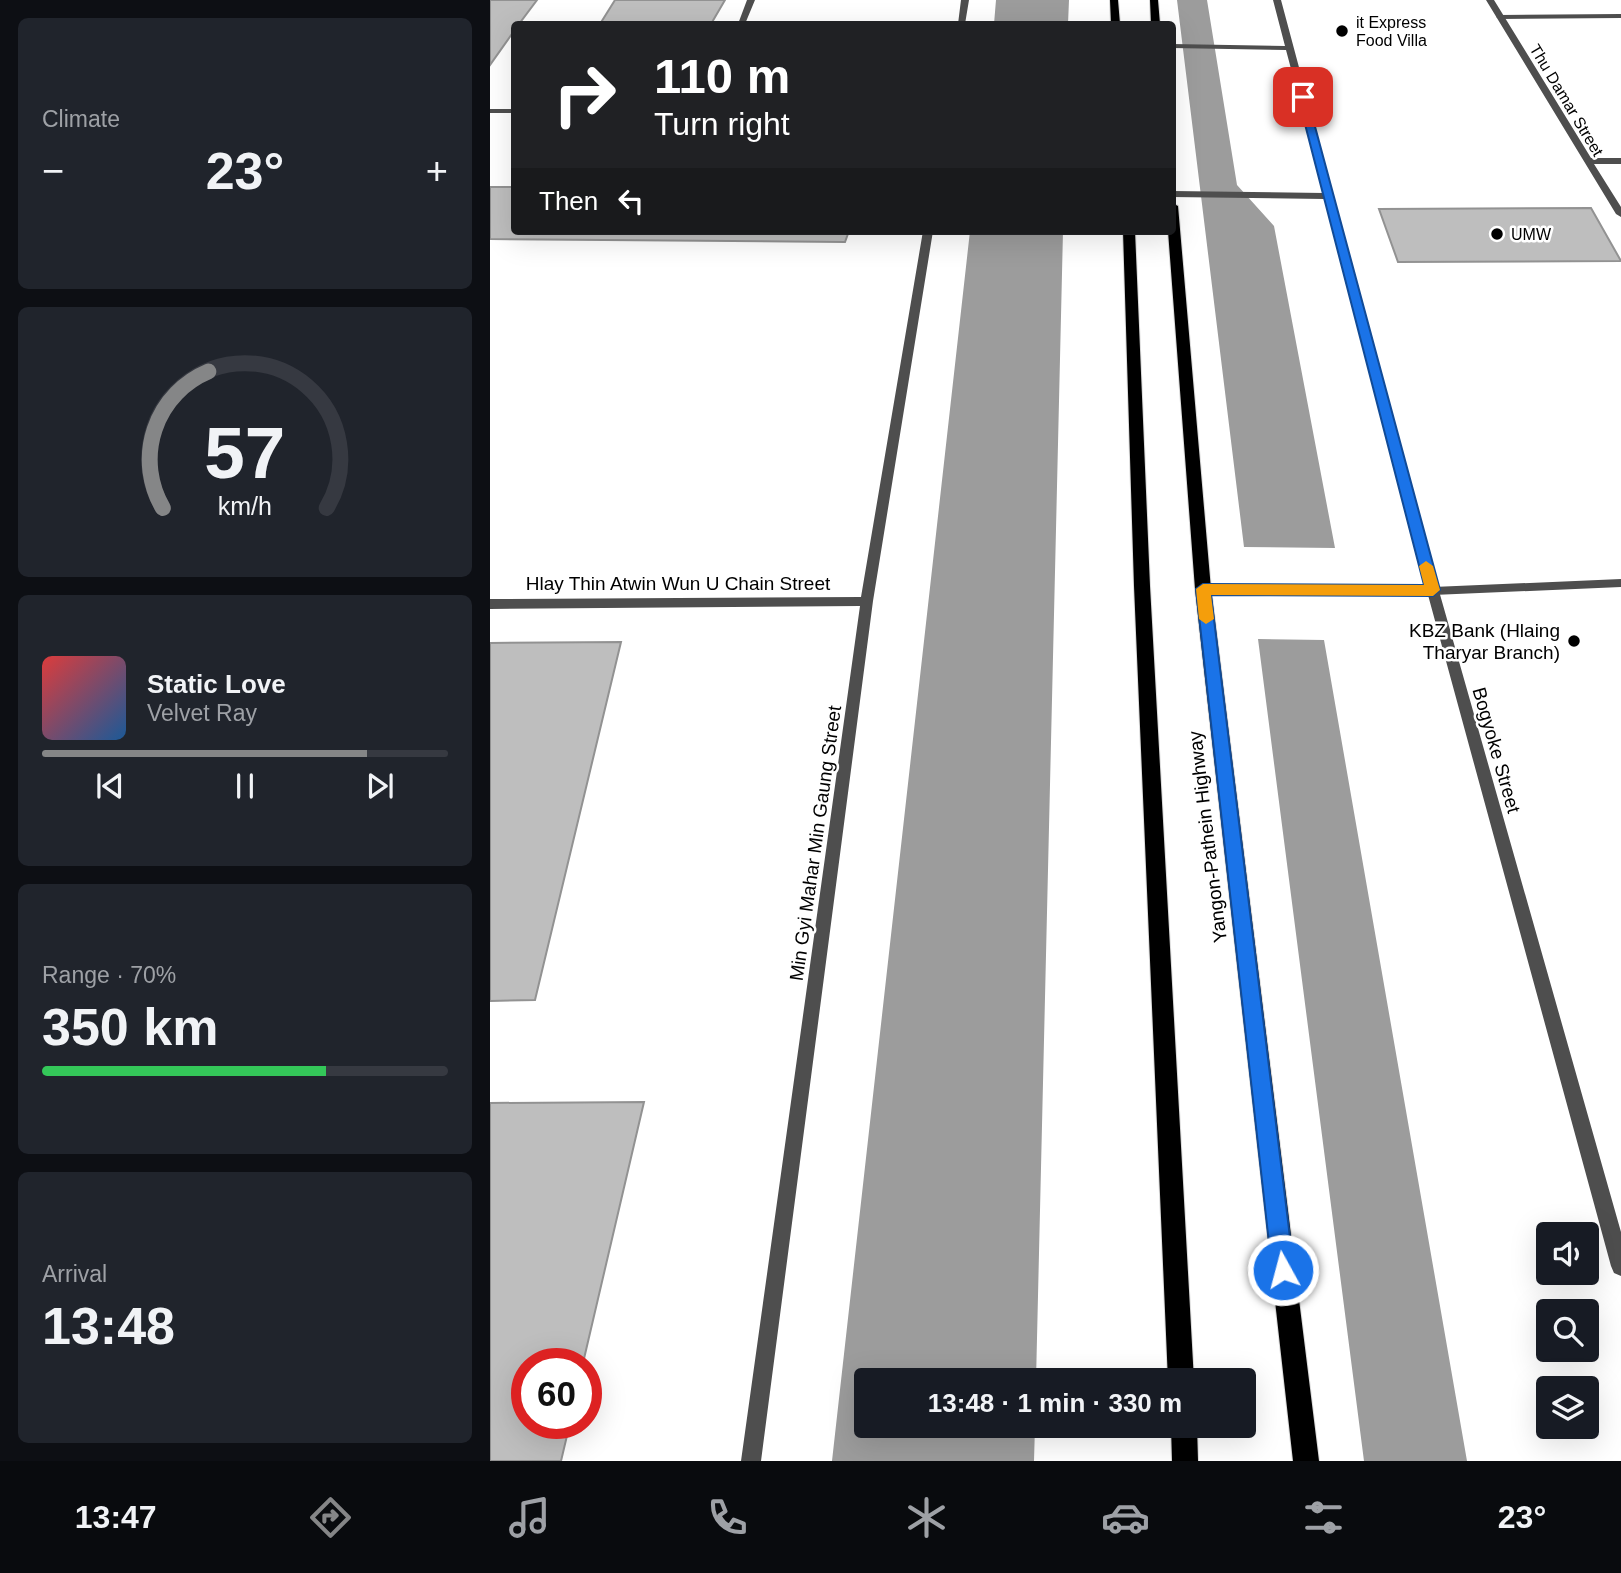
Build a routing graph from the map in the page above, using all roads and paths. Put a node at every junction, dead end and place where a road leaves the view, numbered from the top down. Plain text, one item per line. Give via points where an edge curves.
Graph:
1 (751, 0) edge
2 (965, 0) edge
3 (1114, 0) edge
4 (1154, 0) edge
5 (1277, 0) edge
6 (1490, 0) edge
7 (1621, 16) edge
8 (1500, 17) junction
9 (742, 21) edge
10 (962, 21) edge
11 (1116, 21) edge
12 (1156, 21) edge
13 (1176, 46) edge
14 (1289, 48) junction
15 (490, 111) edge
16 (511, 111) edge
17 (1588, 161) junction
18 (1621, 161) edge
19 (1329, 196) junction
20 (1179, 201) edge
21 (1621, 214) edge
22 (927, 235) edge
23 (1129, 235) edge
24 (1621, 583) edge
25 (1203, 589) junction
26 (1433, 590) junction
27 (867, 601) junction
28 (490, 604) edge
29 (1621, 1266) edge
30 (1180, 1368) edge
31 (1184, 1438) edge
32 (751, 1461) edge
33 (1185, 1461) edge
34 (1306, 1461) edge

1 - 9 street
2 - 10 street
3 - 11 main road
4 - 12 main road
5 - 14 street, Bogyoke Street
6 - 8 street, Thu Damar Street
7 - 8 street
8 - 17 street, Thu Damar Street
13 - 14 street
14 - 19 street, Bogyoke Street
15 - 16 street
17 - 18 street
17 - 21 street, Thu Damar Street
19 - 20 street
19 - 26 street, Bogyoke Street
20 - 25 main road, Yangon-Pathein Highway
22 - 27 street, Min Gyi Mahar Min Gaung Street
23 - 30 main road
24 - 26 street
25 - 26 street
25 - 34 main road, Yangon-Pathein Highway
26 - 29 street, Bogyoke Street
27 - 28 street, Hlay Thin Atwin Wun U Chain Street
27 - 32 street, Min Gyi Mahar Min Gaung Street
31 - 33 main road

